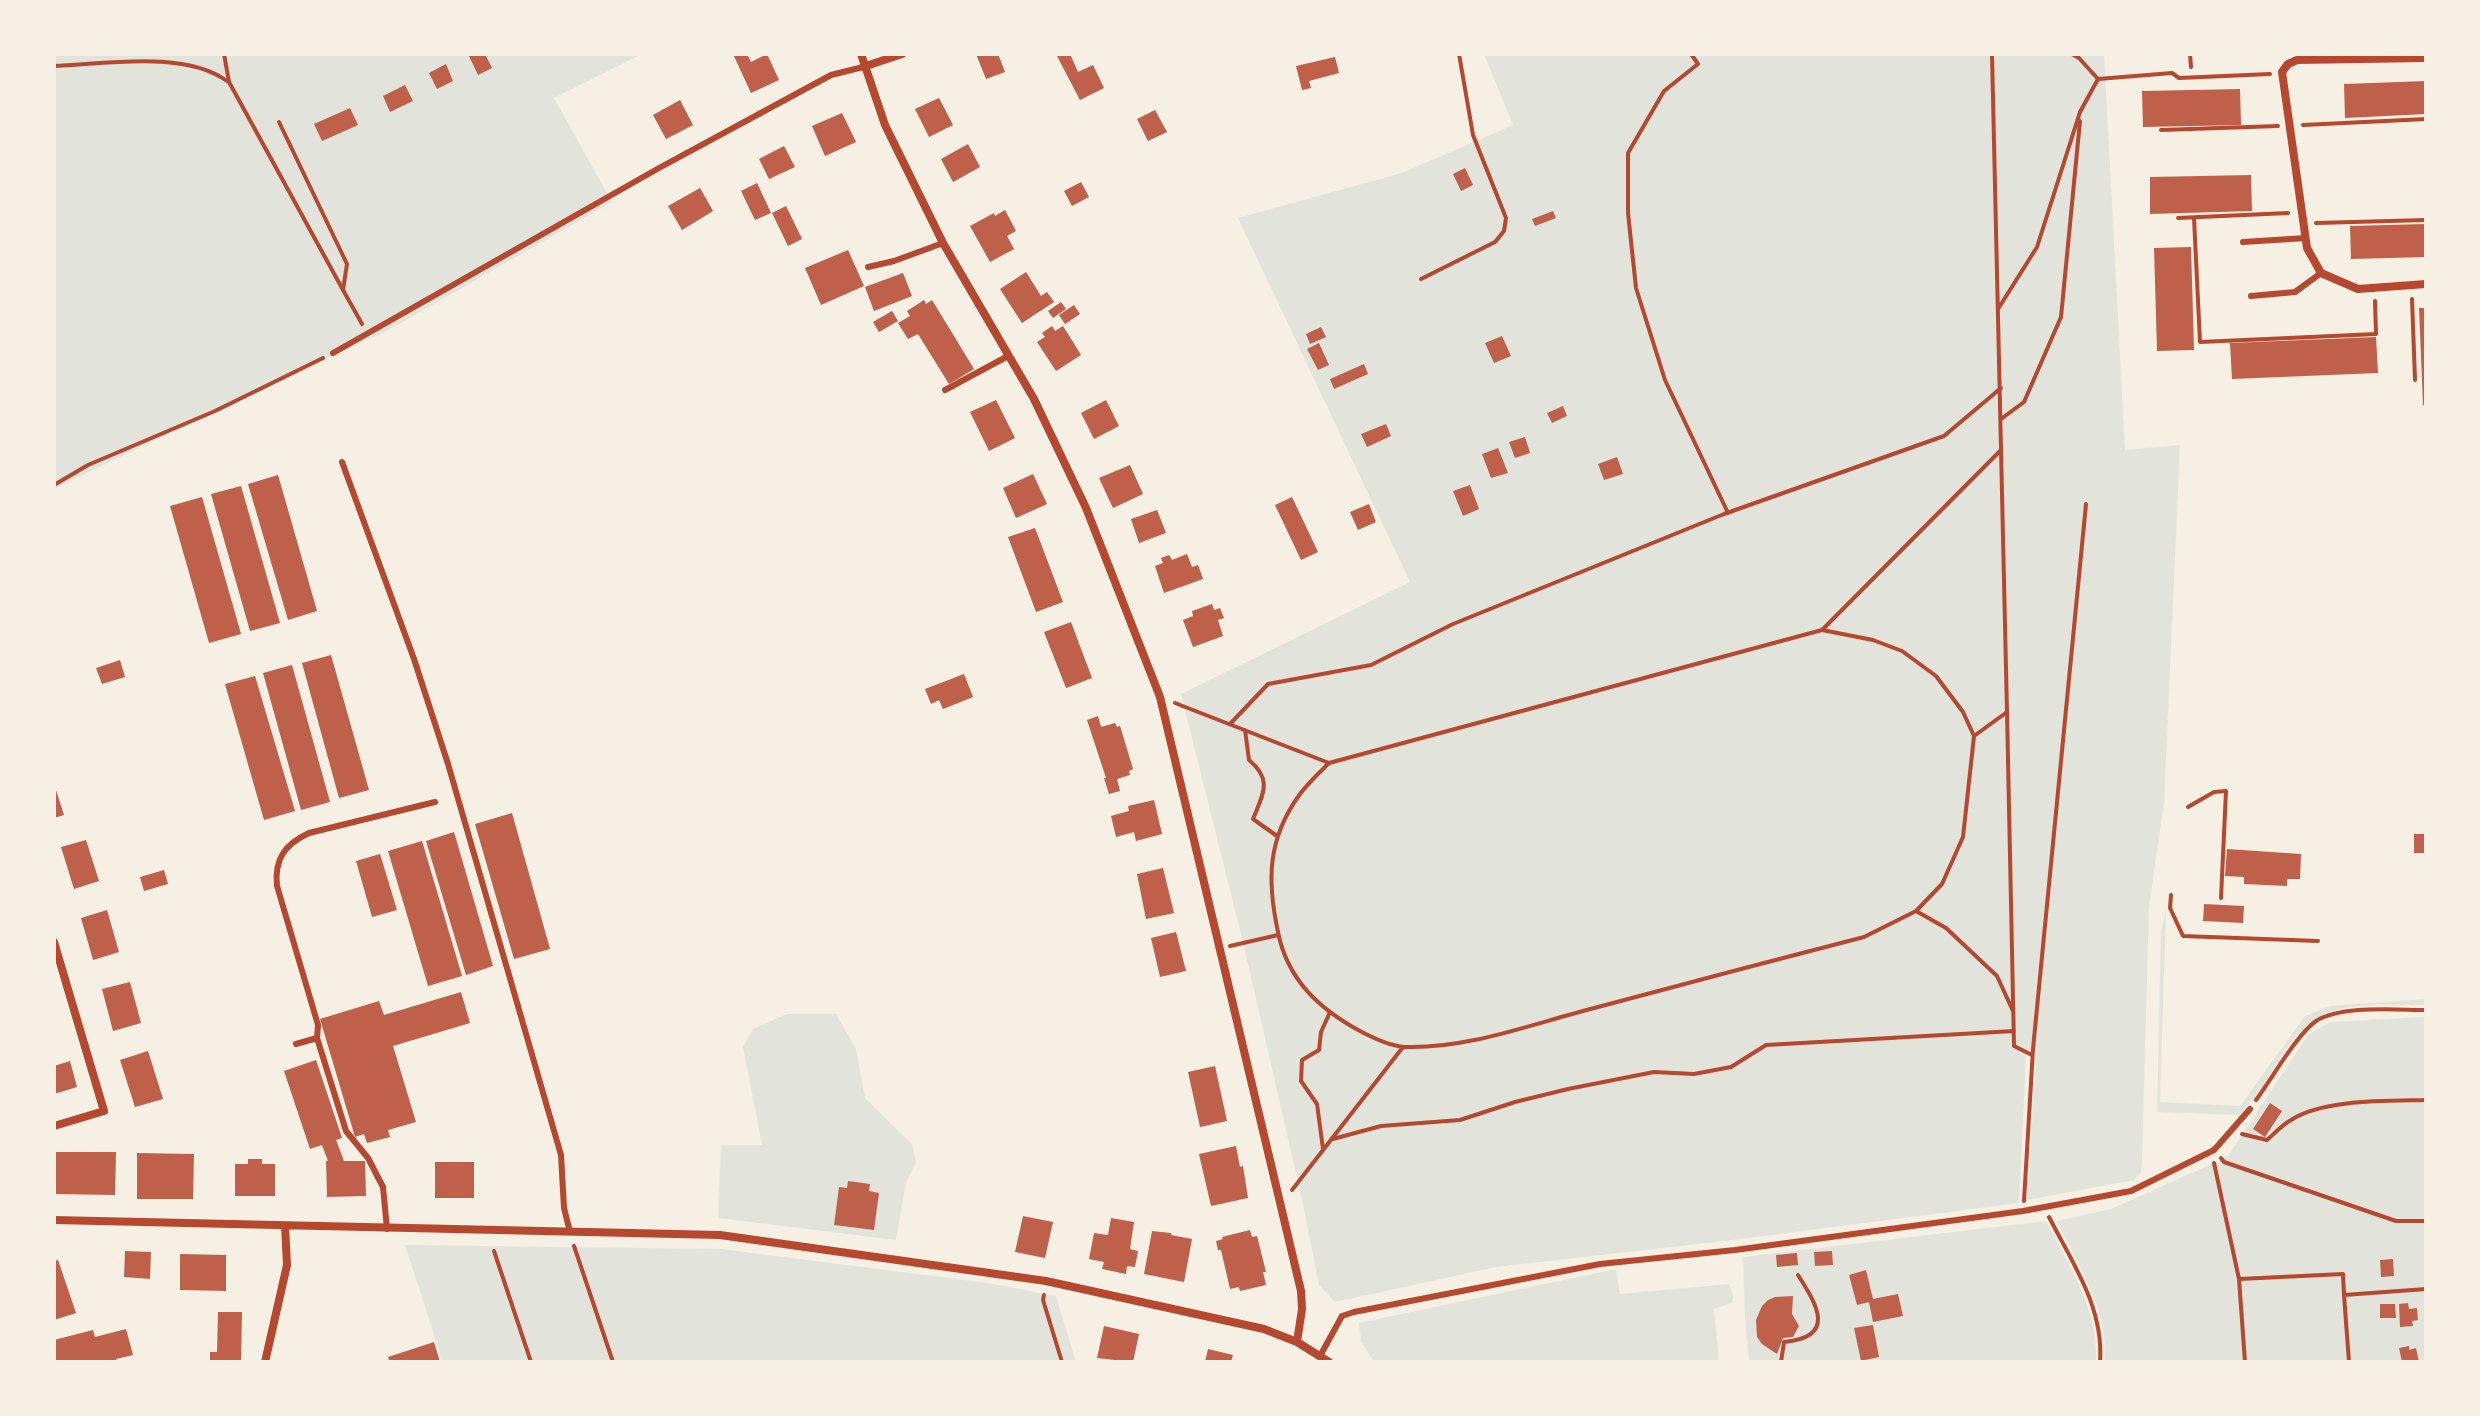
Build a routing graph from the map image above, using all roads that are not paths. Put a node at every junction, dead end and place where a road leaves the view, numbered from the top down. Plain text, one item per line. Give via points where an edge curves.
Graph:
1 (861, 54) edge
2 (902, 54) edge
3 (2426, 58) edge
4 (863, 67) junction
5 (2306, 238) junction
6 (2243, 242) dead end
7 (943, 243) junction
8 (868, 267) dead end
9 (2321, 273) junction
10 (2426, 284) edge
11 (2251, 296) dead end
12 (333, 353) road end
13 (1008, 356) junction
14 (945, 390) dead end
15 (342, 462) dead end
16 (435, 802) dead end
17 (54, 942) edge
18 (317, 1038) junction
19 (296, 1044) dead end
20 (2250, 1109) road end
21 (54, 1126) edge
22 (54, 1220) edge
23 (285, 1226) junction
24 (387, 1229) junction
25 (570, 1232) junction
26 (1297, 1342) junction
27 (1324, 1359) edge
28 (265, 1362) edge

1 - 4 street
2 - 4 street
3 - 5 street via 2297,60 2282,72
4 - 7 street
4 - 12 lane via 831,75
5 - 6 lane
5 - 9 street
7 - 8 lane
7 - 13 street
9 - 10 street via 2358,289
9 - 11 lane via 2295,292
13 - 14 lane
13 - 26 street via 1086,508 1160,697 1301,1291
15 - 25 lane via 448,764 561,1155
16 - 18 lane via 309,833 294,840 281,856 277,886
17 - 21 street via 104,1111
18 - 19 lane
18 - 24 lane via 346,1131 383,1187
20 - 27 lane via 2212,1151 2131,1191 2023,1211 1600,1264 1354,1312 1342,1316
22 - 23 street
23 - 24 street
23 - 28 street via 287,1265
24 - 25 street
25 - 26 street via 720,1235 1046,1281 1230,1320
26 - 27 street

